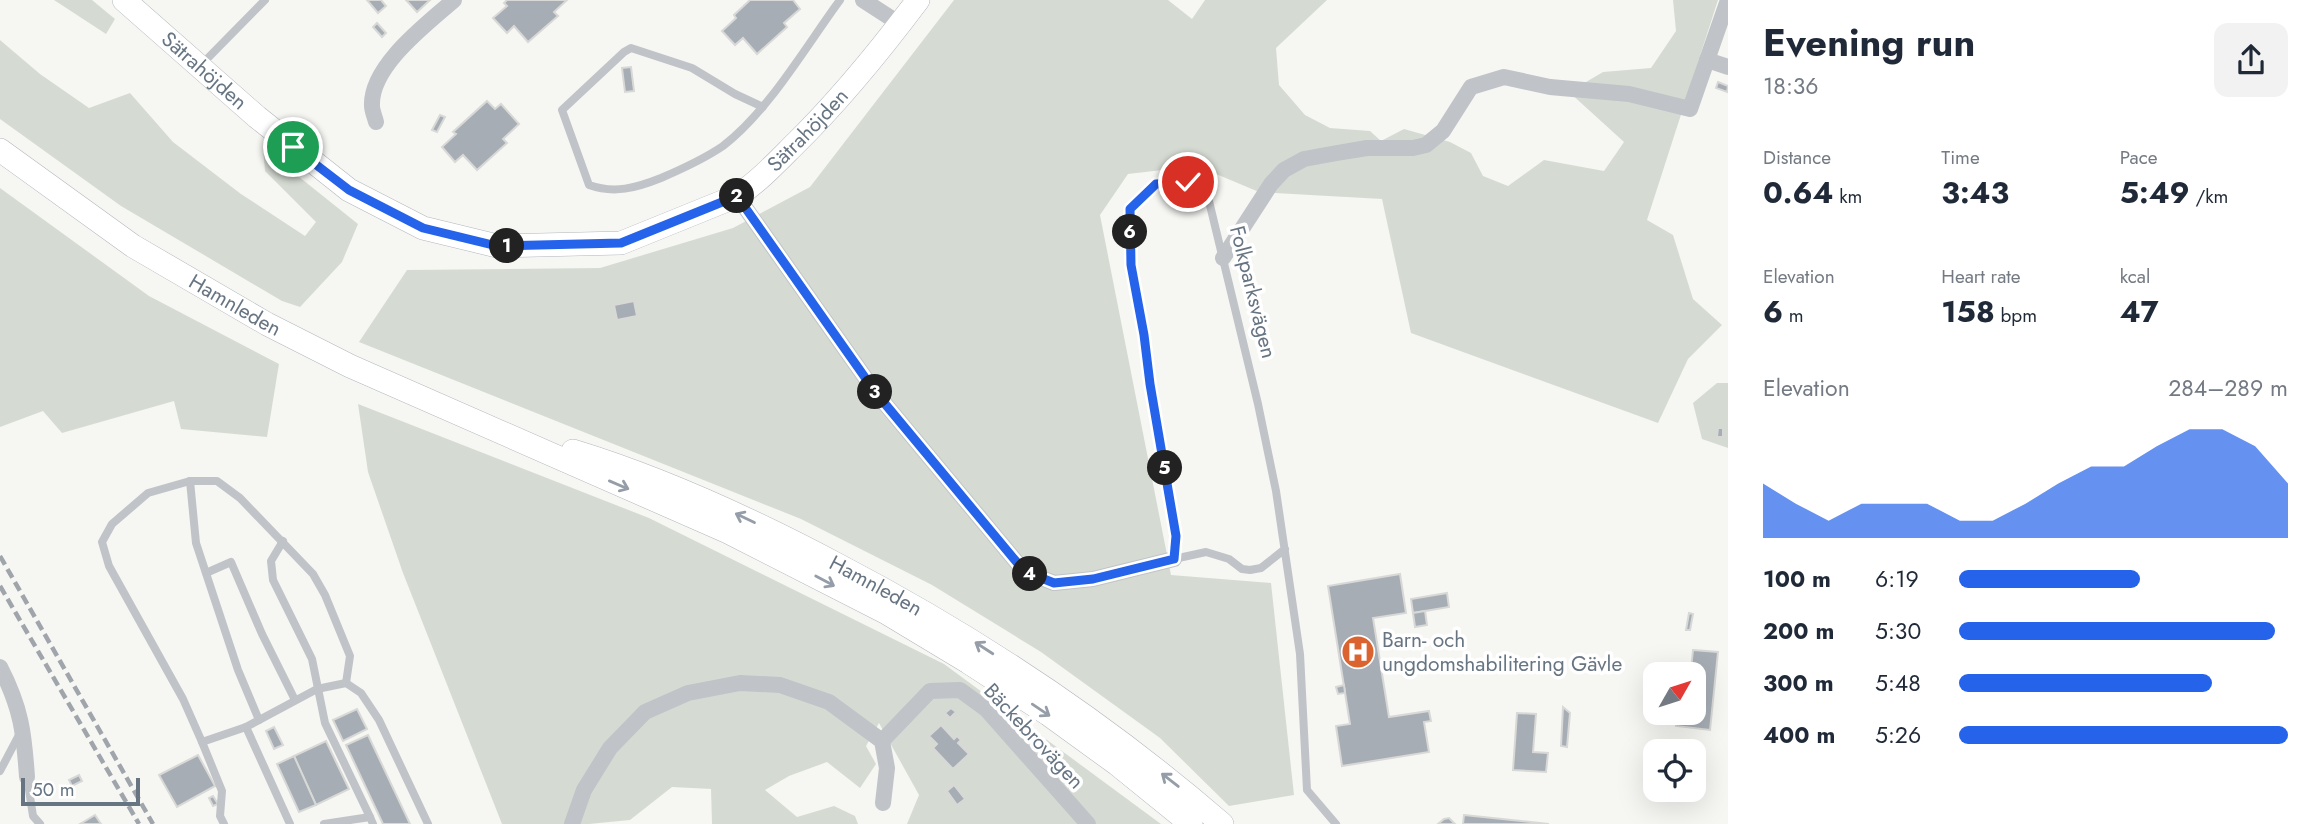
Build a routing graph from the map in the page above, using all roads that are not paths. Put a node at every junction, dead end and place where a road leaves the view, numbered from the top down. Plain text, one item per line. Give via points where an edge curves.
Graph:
1 (124, 0) edge
2 (265, 0) edge
3 (454, 0) edge
4 (840, 0) edge
5 (863, 0) edge
6 (918, 0) edge
7 (1728, 1) edge
8 (900, 24) junction
9 (1707, 60) junction
10 (200, 65) junction
11 (1728, 67) edge
12 (763, 107) junction
13 (376, 122) dead end
14 (0, 150) edge
15 (737, 196) junction
16 (1223, 258) junction
17 (490, 426) junction
18 (190, 481) junction
19 (283, 541) junction
20 (1285, 549) junction
21 (1174, 559) junction
22 (206, 573) junction
23 (2, 675) edge
24 (346, 683) junction
25 (317, 689) junction
26 (295, 700) junction
27 (259, 720) junction
28 (23, 727) junction
29 (246, 727) junction
30 (881, 741) junction
31 (202, 742) junction
32 (0, 771) edge
33 (27, 777) joint
34 (883, 803) dead end
35 (372, 821) edge
36 (40, 824) edge
37 (224, 824) edge
38 (290, 824) edge
39 (324, 824) edge
40 (428, 824) edge
41 (572, 824) edge
42 (1088, 824) edge
43 (1191, 824) edge
44 (1222, 824) edge
45 (1336, 824) edge

1 - 10 main road, Sätrahöjden
2 - 10 lane
3 - 13 street via 406,43 386,68 374,90
4 - 12 lane
5 - 8 street
6 - 8 main road, Sätrahöjden
7 - 9 street
8 - 15 main road, Sätrahöjden via 817,122
9 - 11 street
9 - 16 street via 1689,109 1629,94 1550,87 1504,77 1471,87 1443,131 1426,145 1337,153 1304,159 1284,170
10 - 15 main road, Sätrahöjden via 349,190 423,228 497,246 621,243
12 - 12 lane via 692,68 631,48 562,110 589,185 607,191 644,185 699,159 723,145
14 - 17 main road, Hamnleden via 133,246 267,324 350,366
15 - 21 street via 876,393 1024,571 1054,583 1093,579
16 - 20 lane, Folkparksvägen via 1258,404
16 - 21 lane, Folkparksvägen via 1208,197 1188,182 1156,184 1130,209 1131,265 1176,536
17 -> 43 main road, Hamnleden via 728,532 885,612 1048,714
44 -> 17 main road, Hamnleden via 1056,695 893,594 662,480
18 - 19 lane via 217,481
18 - 22 lane via 196,543
18 - 31 lane via 148,493 112,524 102,542 109,566
19 - 24 lane via 313,574 325,596 350,656
19 - 25 lane via 271,561 273,580 312,659
20 - 21 lane via 1261,568 1251,570 1206,551
20 - 45 lane, Folkparksvägen via 1300,654 1307,790
22 - 26 lane via 231,562
22 - 27 lane
23 - 28 street via 12,690
24 - 25 lane
24 - 40 lane via 361,693 379,720
25 - 26 lane
25 - 35 lane via 325,723
26 - 27 lane
27 - 29 lane
28 - 32 lane
28 - 33 street
29 - 31 lane
29 - 38 lane
30 - 34 street via 887,768
30 - 41 street via 829,702 780,685 740,683 688,693 645,712 610,748 584,790
30 - 42 street, Bäckebrovägen via 930,691 960,690 986,709
31 - 37 lane via 222,791 220,816
33 - 36 lane via 33,816
35 - 39 lane

